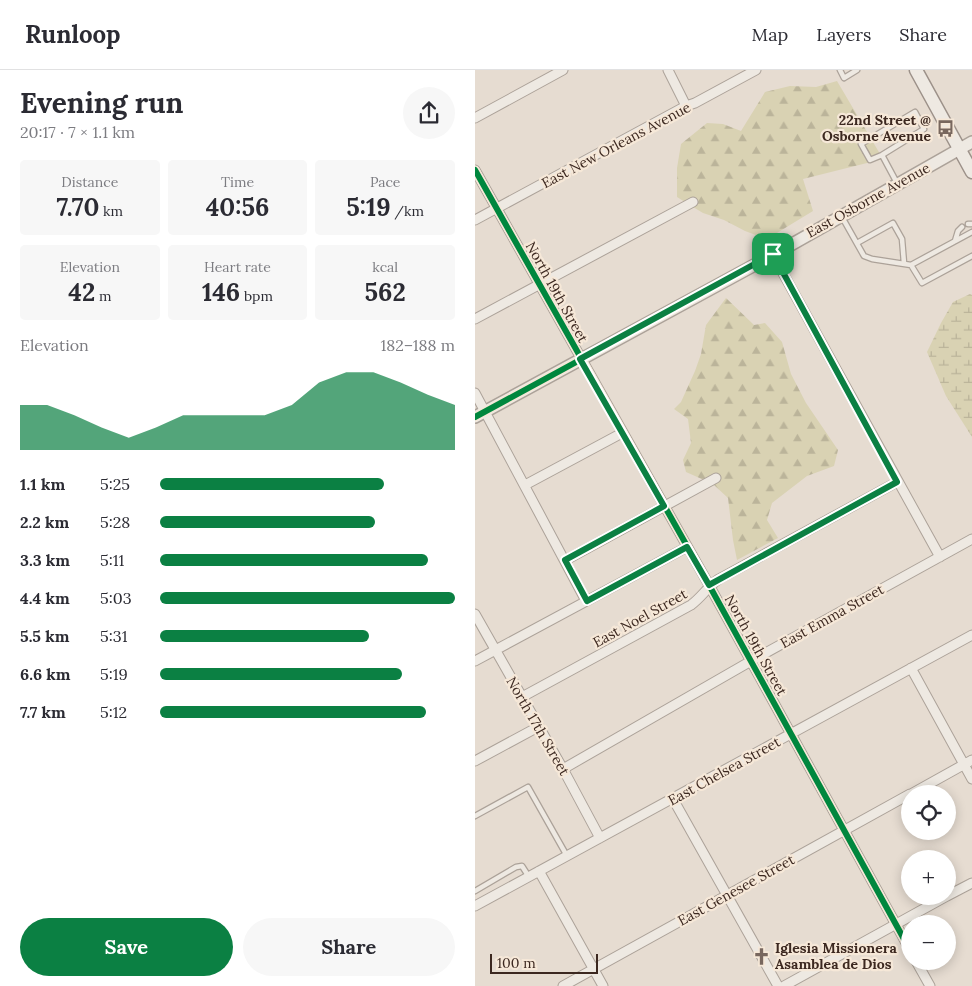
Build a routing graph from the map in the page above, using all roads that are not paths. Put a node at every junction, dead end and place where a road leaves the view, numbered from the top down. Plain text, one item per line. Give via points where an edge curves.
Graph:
1 (563, 70) edge
2 (668, 70) edge
3 (756, 70) edge
4 (840, 70) edge
5 (857, 70) edge
6 (915, 70) edge
7 (686, 106) junction
8 (475, 118) edge
9 (972, 142) edge
10 (959, 149) junction
11 (882, 155) junction
12 (475, 170) edge
13 (972, 172) edge
14 (897, 184) junction
15 (693, 202) dead end
16 (496, 208) junction
17 (842, 216) junction
18 (475, 220) edge
19 (962, 227) dead end
20 (972, 232) edge
21 (955, 242) junction
22 (857, 243) junction
23 (773, 254) junction
24 (972, 256) edge
25 (904, 263) junction
26 (911, 265) junction
27 (539, 284) junction
28 (475, 319) edge
29 (580, 359) junction
30 (475, 393) edge
31 (480, 414) edge
32 (622, 433) junction
33 (716, 478) dead end
34 (897, 482) junction
35 (525, 485) junction
36 (664, 506) junction
37 (972, 539) edge
38 (687, 547) junction
39 (939, 557) junction
40 (565, 560) junction
41 (709, 585) junction
42 (587, 601) junction
43 (475, 614) edge
44 (972, 635) edge
45 (495, 650) junction
46 (475, 661) edge
47 (751, 661) junction
48 (911, 668) junction
49 (522, 697) junction
50 (538, 727) junction
51 (791, 734) junction
52 (475, 761) edge
53 (968, 762) edge
54 (563, 768) junction
55 (972, 779) edge
56 (926, 785) edge
57 (673, 798) junction
58 (901, 799) edge
59 (475, 816) edge
60 (844, 830) junction
61 (600, 838) junction
62 (567, 856) junction
63 (539, 871) junction
64 (529, 877) junction
65 (972, 883) edge
66 (475, 891) edge
67 (956, 891) edge
68 (727, 895) junction
69 (931, 905) edge
70 (475, 906) edge
71 (896, 924) junction
72 (901, 933) edge
73 (593, 969) junction
74 (921, 970) edge
75 (563, 986) edge
76 (603, 986) edge
77 (778, 986) edge
78 (784, 986) edge
79 (930, 986) edge

1 - 8 street
2 - 7 street
3 - 7 street, East New Orleans Avenue
4 - 5 lane via 844,78
6 - 10 main road
7 - 16 street, East New Orleans Avenue
9 - 10 street, East Osborne Avenue
10 - 13 main road
10 - 14 street, East Osborne Avenue
11 - 11 lane via 924,129 915,112 861,144 871,160
11 - 14 lane
12 - 16 street, North 19th Street
14 - 17 street, East Osborne Avenue
15 - 27 street
16 - 18 street, East New Orleans Avenue
16 - 27 street, North 19th Street
17 - 22 lane
17 - 23 street, East Osborne Avenue
19 - 21 lane
20 - 21 lane
21 - 26 lane
22 - 25 lane via 864,256
22 - 25 lane via 893,223 902,240
23 - 29 street, East Osborne Avenue
23 - 34 street
24 - 26 lane via 922,283
25 - 26 lane
27 - 28 street
27 - 29 street, North 19th Street
29 - 31 street, East Osborne Avenue
29 - 32 street, North 19th Street
30 - 31 street
31 - 35 street
32 - 35 street
32 - 36 street, North 19th Street
33 - 36 street
34 - 39 street
34 - 41 street, East Noel Street
35 - 40 street
36 - 38 street, North 19th Street
36 - 40 street
37 - 39 street, East Emma Street
38 - 41 street, North 19th Street
38 - 42 street
39 - 47 street, East Emma Street
40 - 42 street
41 - 47 street, North 19th Street
41 - 49 street, East Noel Street via 699,600 691,605
42 - 45 street
43 - 45 street, North 17th Street
44 - 48 street, East Chelsea Street
45 - 46 street
45 - 49 street, North 17th Street
47 - 51 street, North 19th Street
47 - 54 street, East Emma Street
48 - 51 street, East Chelsea Street
48 - 53 street
49 - 50 street, North 17th Street
50 - 52 street
50 - 54 street, North 17th Street
51 - 57 street, East Chelsea Street
51 - 60 street, North 19th Street
53 - 55 street
53 - 56 street, East Genesee Street
54 - 61 street, North 17th Street
57 - 61 street, East Chelsea Street
57 - 68 street
58 - 60 street, East Genesee Street
59 - 62 lane via 528,787
60 - 68 street, East Genesee Street
60 - 71 street, North 19th Street
61 - 62 street, East Chelsea Street
62 - 63 street, East Chelsea Street
63 - 64 street, East Chelsea Street
63 - 73 street
64 - 66 lane via 523,866 516,867
64 - 70 street, East Chelsea Street
65 - 67 street
68 - 73 street, East Genesee Street
68 - 77 street
69 - 71 street
71 - 72 street, North 19th Street
71 - 78 street
73 - 75 street, East Genesee Street
73 - 76 street
74 - 79 street

